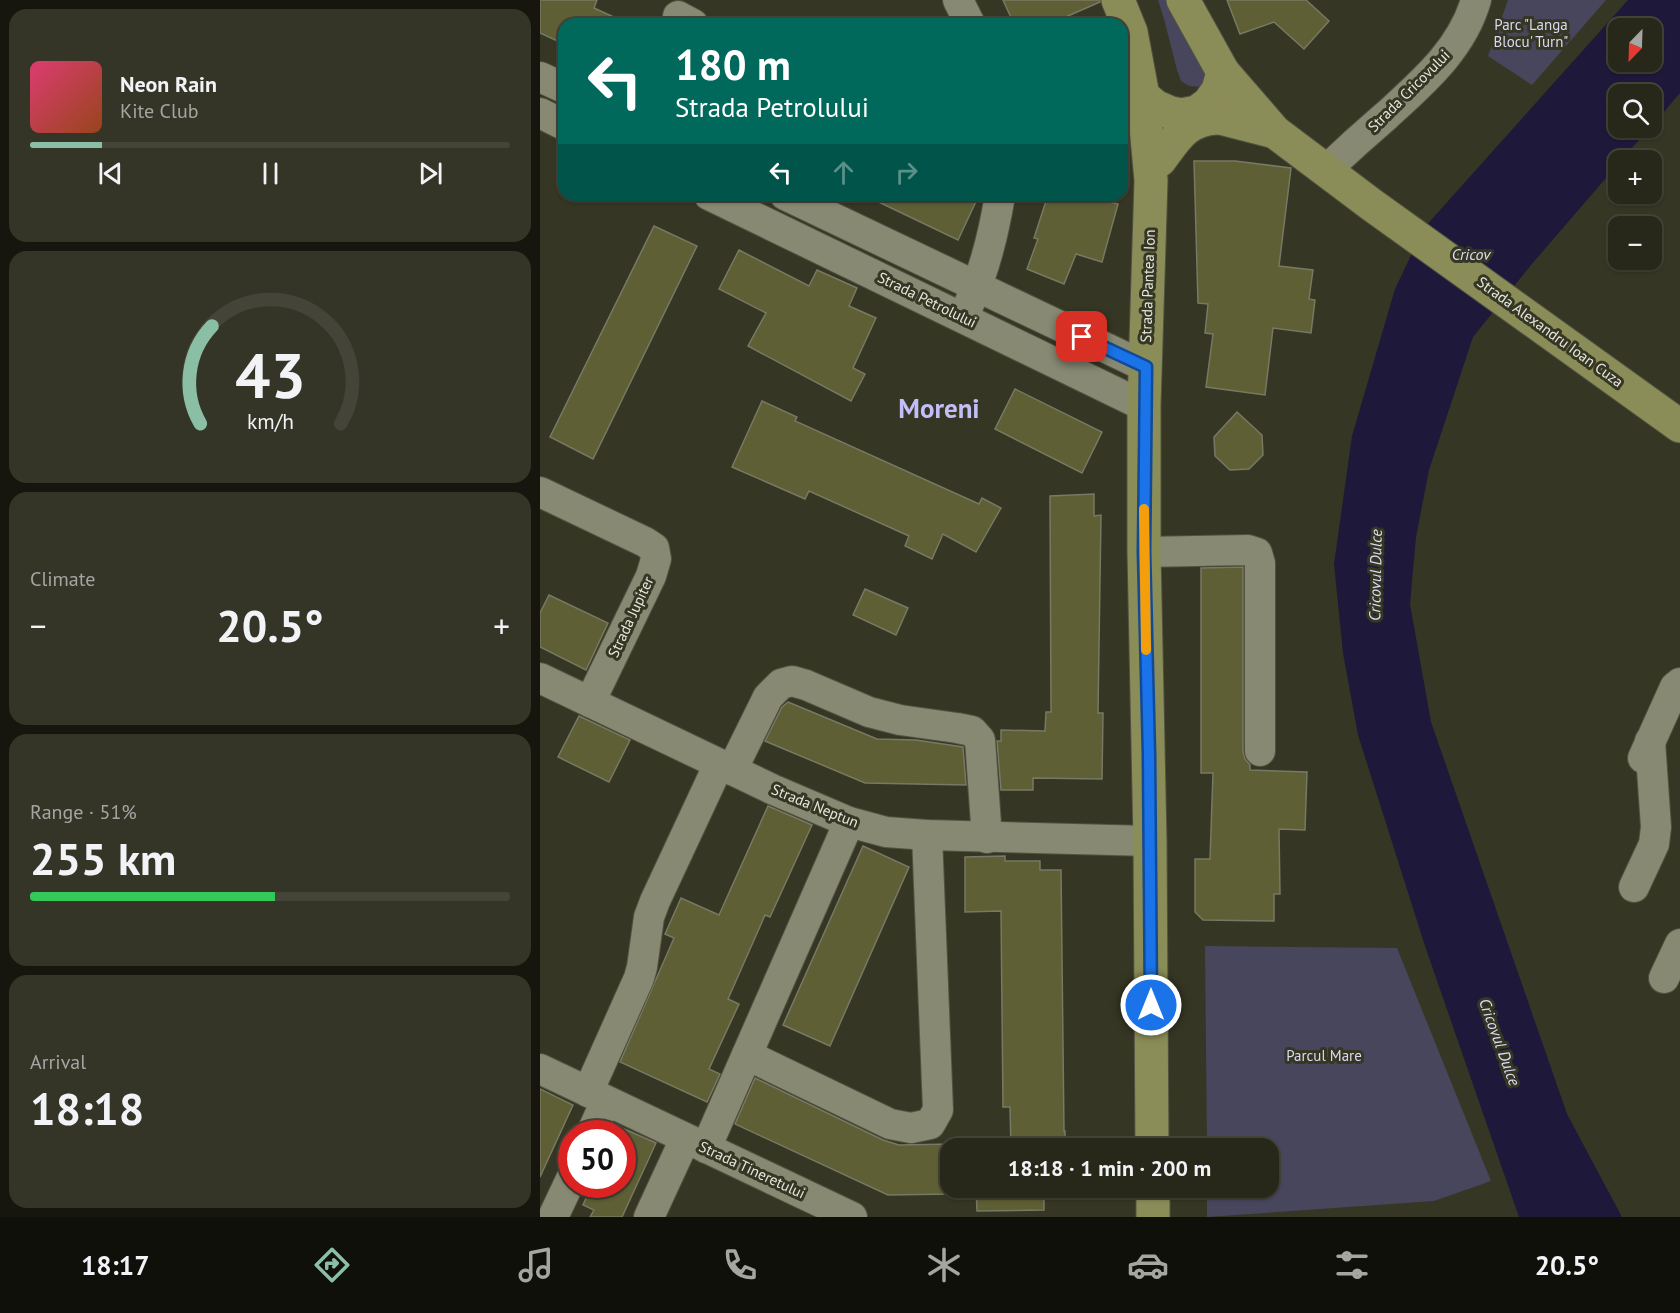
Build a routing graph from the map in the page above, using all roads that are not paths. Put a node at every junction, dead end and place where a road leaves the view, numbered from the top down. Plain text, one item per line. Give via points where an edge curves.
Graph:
1 (958, 0) edge
2 (1118, 0) edge
3 (1183, 0) edge
4 (1476, 0) edge
5 (967, 18) edge
6 (1125, 18) edge
7 (1128, 25) edge
8 (1224, 72) junction
9 (540, 77) edge
10 (558, 85) edge
11 (1143, 96) junction
12 (540, 113) edge
13 (1200, 115) junction
14 (558, 122) edge
15 (1275, 132) junction
16 (1156, 170) junction
17 (1325, 171) junction
18 (722, 201) edge
19 (798, 201) edge
20 (999, 201) edge
21 (977, 287) junction
22 (964, 317) junction
23 (1146, 367) junction
24 (1144, 406) junction
25 (1680, 426) edge
26 (540, 492) edge
27 (1144, 552) junction
28 (540, 678) edge
29 (1677, 685) edge
30 (590, 702) junction
31 (1260, 751) dead end
32 (726, 767) junction
33 (849, 822) junction
34 (927, 835) junction
35 (987, 838) junction
36 (1150, 841) junction
37 (1634, 887) dead end
38 (1680, 944) edge
39 (1664, 978) dead end
40 (747, 1055) junction
41 (540, 1069) edge
42 (597, 1096) junction
43 (593, 1120) edge
44 (1152, 1138) edge
45 (696, 1143) junction
46 (562, 1198) edge
47 (1153, 1198) edge
48 (553, 1217) edge
49 (649, 1217) edge
50 (852, 1217) edge
51 (1153, 1217) edge

1 - 5 street
2 - 6 main road, Strada Pantea Ion
3 - 8 main road, Strada Alexandru Ioan Cuza
4 - 17 street, Strada Cricovului via 1457,42 1439,65
7 - 11 main road, Strada Pantea Ion
8 - 13 main road, Strada Pantea Ion via 1218,90
8 - 15 main road, Strada Alexandru Ioan Cuza
9 - 10 street
11 - 13 main road, Strada Alexandru Ioan Cuza via 1171,113
11 - 16 main road, Strada Pantea Ion
12 - 14 street
13 - 15 main road, Strada Alexandru Ioan Cuza
13 - 16 main road, Strada Pantea Ion
15 - 17 main road, Strada Alexandru Ioan Cuza
16 - 23 main road, Strada Pantea Ion
17 - 25 main road, Strada Alexandru Ioan Cuza
18 - 22 street, Strada Petrolului
19 - 21 street
20 - 21 street
21 - 22 street
21 - 23 street
22 - 24 street, Strada Petrolului
23 - 24 main road, Strada Pantea Ion
24 - 27 main road, Strada Pantea Ion
26 - 30 street, Strada Jupiter via 654,548 656,559 651,576
27 - 31 street via 1257,553
27 - 36 main road, Strada Pantea Ion
28 - 30 street, Strada Neptun
29 - 37 street via 1645,754 1656,827 1654,844
30 - 32 street, Strada Neptun
32 - 33 street, Strada Neptun
32 - 35 street via 768,697 781,684 792,681 869,712 972,731 980,740
32 - 42 street via 655,901 639,978
33 - 34 street, Strada Neptun via 886,832
33 - 40 street
34 - 35 street, Strada Neptun
34 - 40 street via 938,1110 930,1124 911,1128 890,1124
35 - 36 street, Strada Neptun
36 - 44 main road, Strada Pantea Ion
38 - 39 street
40 - 45 street
41 - 42 street, Strada Tineretului
42 - 43 street
42 - 45 street, Strada Tineretului
45 - 49 street, Strada Tineretului
45 - 50 street, Strada Tineretului
46 - 48 street
47 - 51 main road

